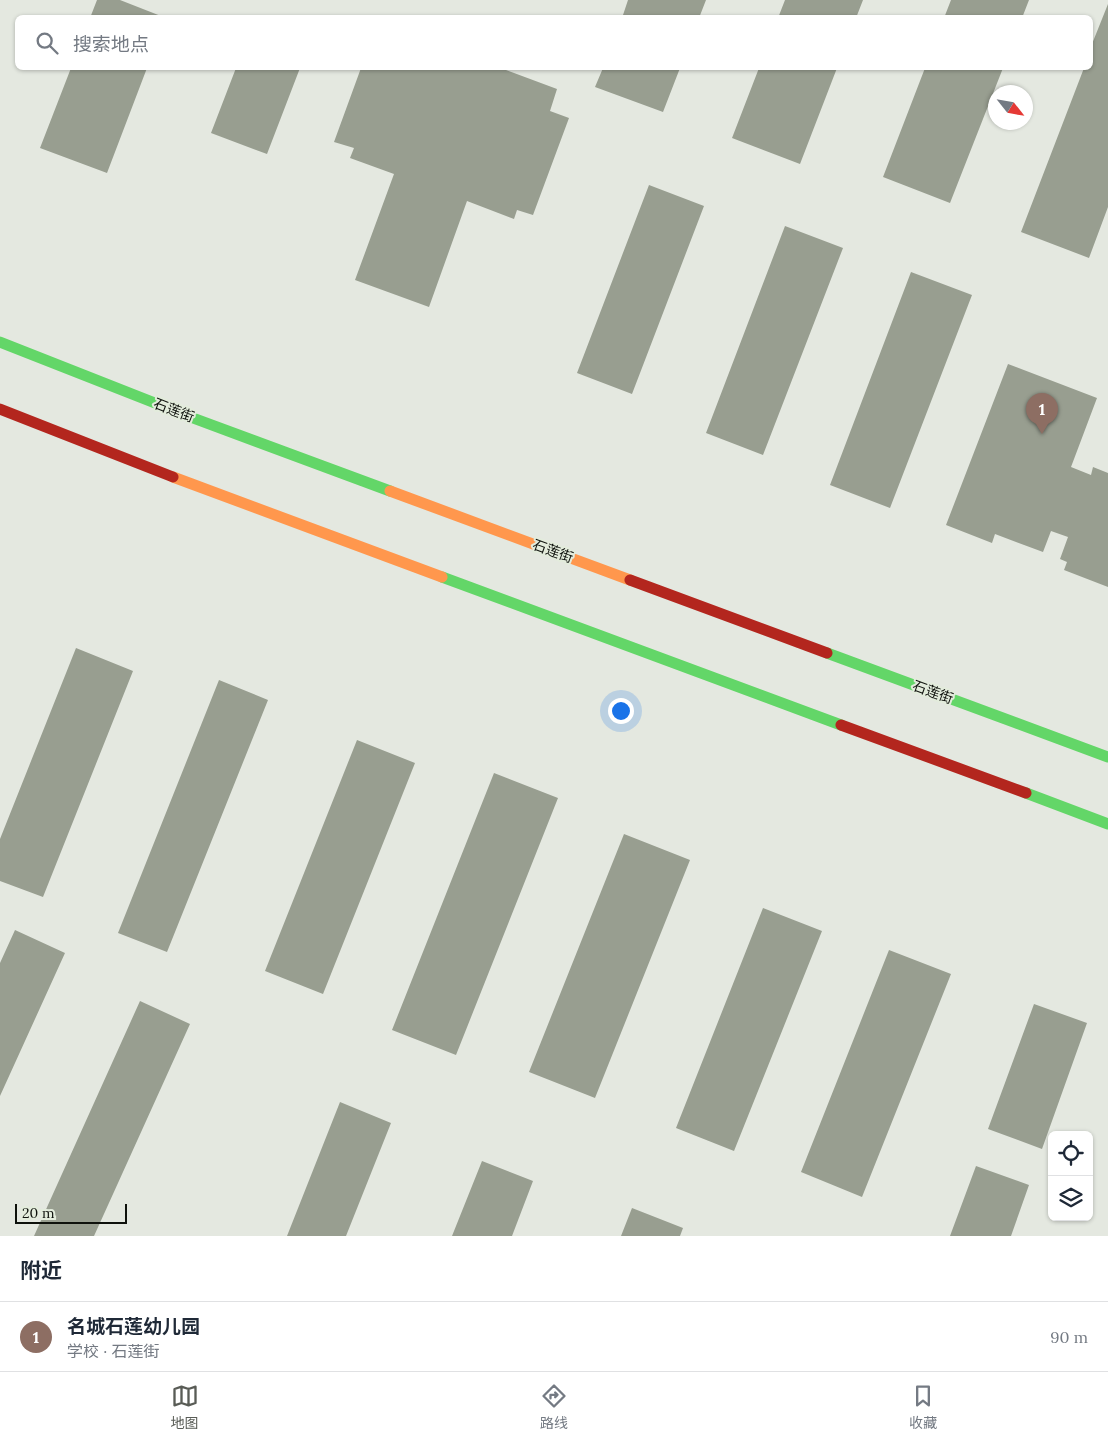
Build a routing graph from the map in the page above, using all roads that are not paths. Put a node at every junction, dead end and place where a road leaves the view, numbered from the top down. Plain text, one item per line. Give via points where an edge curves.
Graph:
1 (0, 342) edge
2 (0, 409) edge
3 (1108, 757) edge
4 (1108, 824) edge

1 - 3 main road, 石莲街 via 212,425
2 - 4 main road

